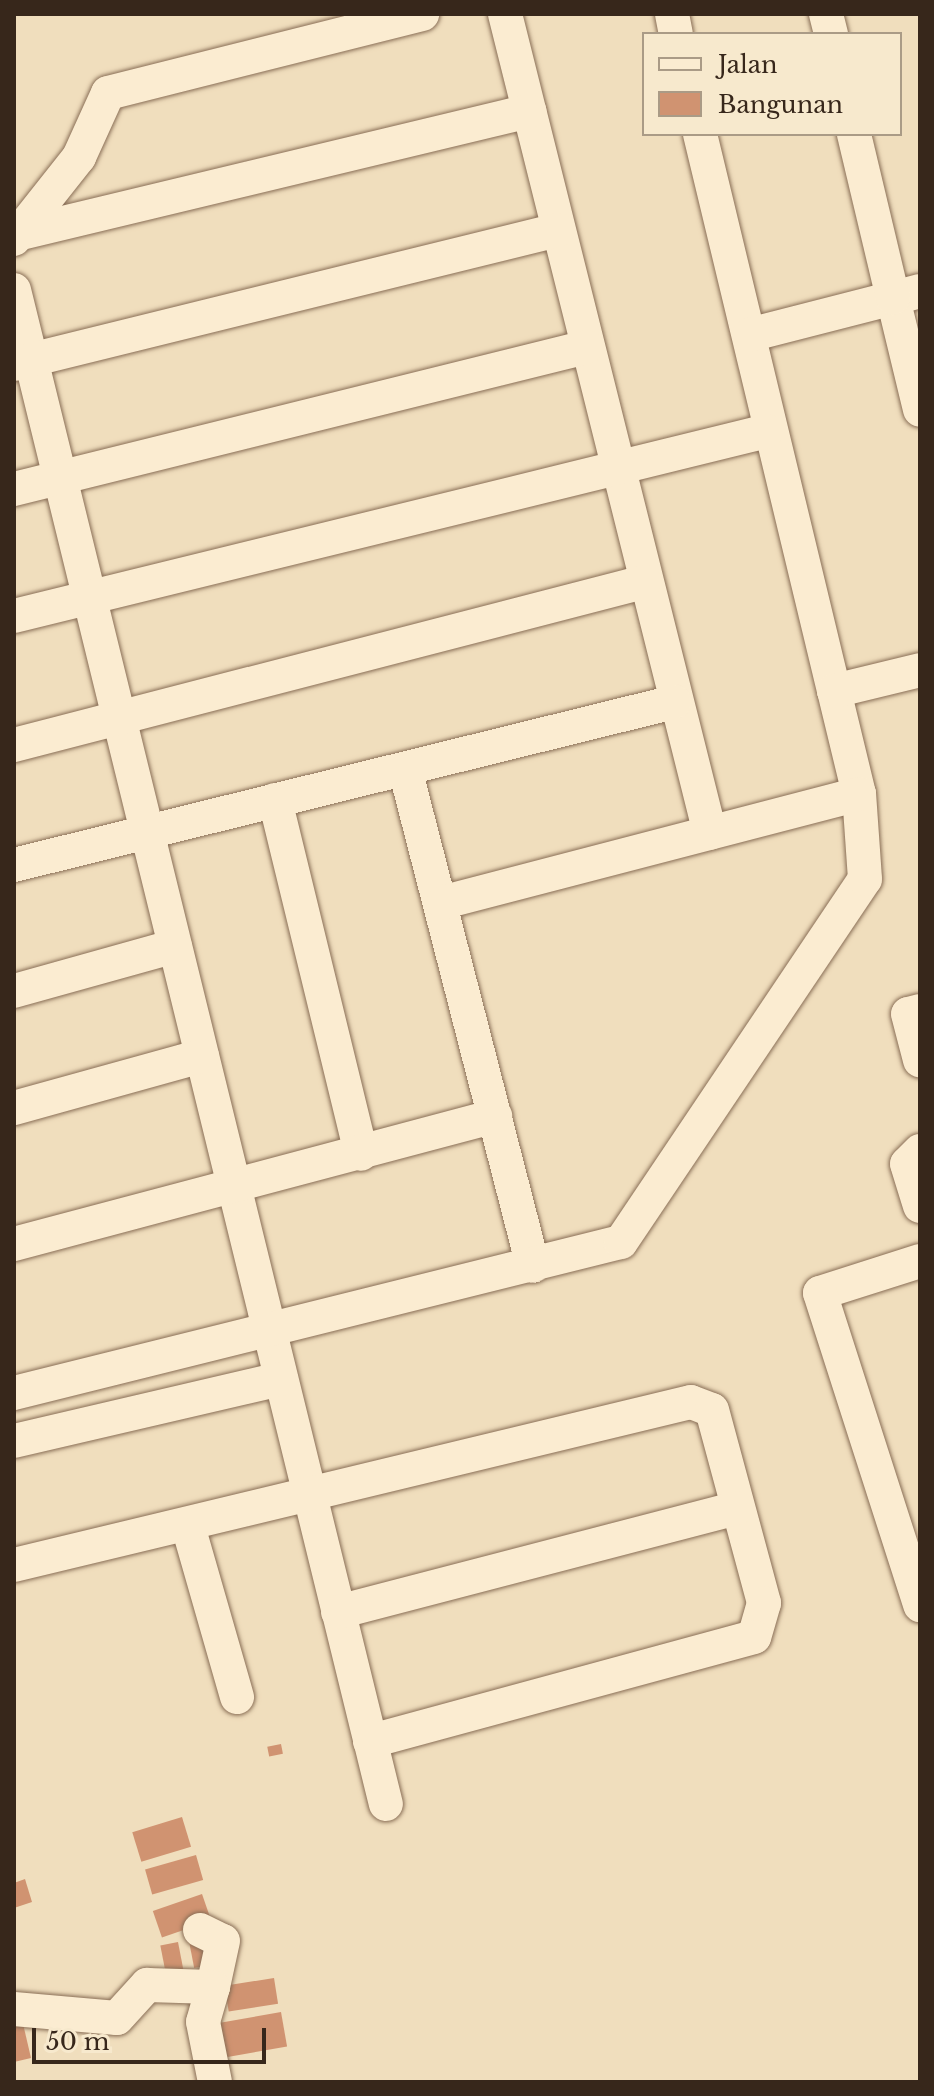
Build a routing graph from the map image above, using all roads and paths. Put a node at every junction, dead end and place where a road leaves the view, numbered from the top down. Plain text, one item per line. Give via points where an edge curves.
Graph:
1 (422, 14) edge
2 (505, 14) edge
3 (529, 111) junction
4 (700, 136) edge
5 (855, 136) edge
6 (558, 230) junction
7 (16, 236) edge
8 (14, 290) edge
9 (907, 294) edge
10 (749, 335) junction
11 (587, 347) junction
12 (22, 361) edge
13 (920, 410) edge
14 (767, 431) junction
15 (617, 468) junction
16 (59, 476) junction
17 (14, 489) edge
18 (644, 582) junction
19 (89, 597) junction
20 (14, 616) edge
21 (920, 670) edge
22 (834, 691) junction
23 (674, 702) junction
24 (119, 717) junction
25 (14, 745) edge
26 (405, 769) junction
27 (859, 794) junction
28 (275, 800) junction
29 (147, 830) junction
30 (710, 833) junction
31 (14, 865) edge
32 (444, 902) junction
33 (175, 946) junction
34 (14, 991) edge
35 (920, 1011) edge
36 (202, 1056) junction
37 (920, 1060) edge
38 (14, 1108) edge
39 (495, 1116) junction
40 (920, 1151) edge
41 (361, 1154) junction
42 (234, 1189) junction
43 (920, 1206) edge
44 (14, 1244) edge
45 (920, 1261) edge
46 (533, 1266) junction
47 (270, 1332) junction
48 (281, 1379) junction
49 (14, 1393) edge
50 (14, 1441) edge
51 (310, 1495) junction
52 (737, 1508) junction
53 (188, 1526) junction
54 (14, 1565) edge
55 (920, 1605) edge
56 (338, 1612) junction
57 (237, 1697) dead end
58 (370, 1741) junction
59 (386, 1804) dead end
60 (200, 1930) dead end
61 (213, 1987) junction
62 (14, 2009) edge
63 (215, 2082) edge

1 - 7 street via 108,93 79,157
2 - 3 street
3 - 6 street
3 - 7 street
4 - 10 street
5 - 9 street
6 - 11 street
6 - 12 street
8 - 12 street
9 - 10 street
9 - 13 street
10 - 14 street
11 - 15 street
11 - 16 street
12 - 16 street
14 - 15 street
14 - 22 street
15 - 18 street
15 - 19 street
16 - 17 street
16 - 19 street
18 - 23 street
18 - 24 street
19 - 20 street
19 - 24 street
21 - 22 street
22 - 27 street
23 - 26 street
23 - 30 street
24 - 25 street
24 - 29 street
26 - 28 street
26 - 32 street
27 - 30 street
27 - 46 street via 865,879 621,1242
28 - 29 street
28 - 41 street
29 - 31 street
29 - 33 street
30 - 32 street
32 - 39 street
33 - 34 street
33 - 36 street
35 - 37 street via 908,1014
36 - 38 street
36 - 42 street
39 - 41 street
39 - 46 street
40 - 43 street via 907,1164
41 - 42 street
42 - 44 street
42 - 47 street
45 - 55 street via 820,1293
46 - 47 street
47 - 48 street
47 - 49 street
48 - 50 street
48 - 51 street
51 - 52 street via 699,1402 716,1418
51 - 53 street
51 - 56 street
52 - 56 street
52 - 58 street via 764,1603 754,1637
53 - 54 street
53 - 57 street
56 - 58 street
58 - 59 street
60 - 61 street via 223,1941
61 - 62 street via 147,1985 122,2016 110,2019
61 - 63 street via 203,2022

